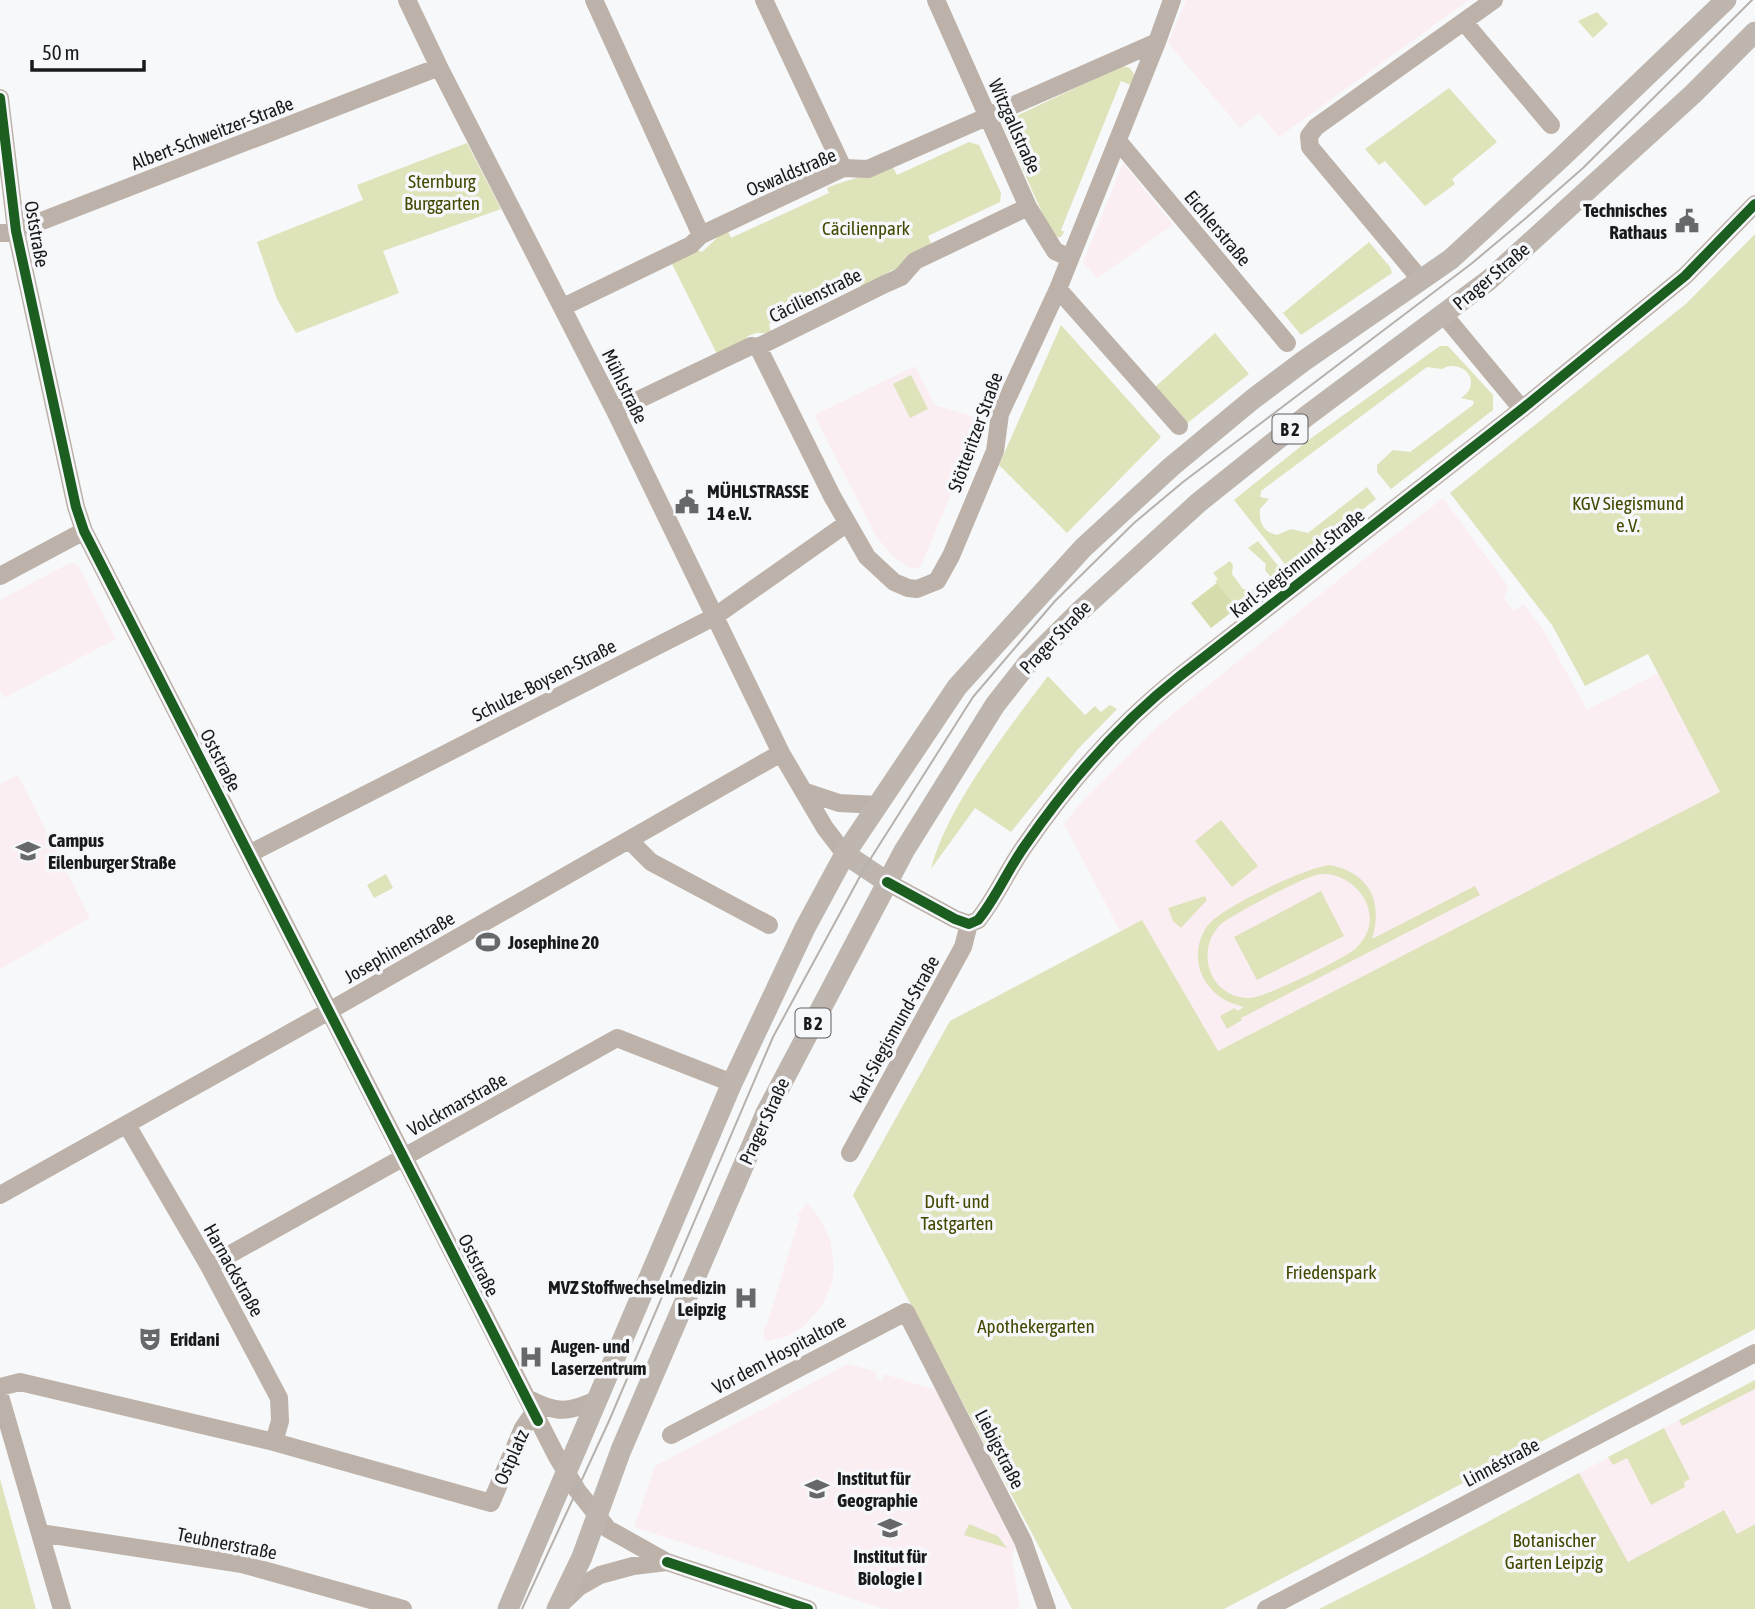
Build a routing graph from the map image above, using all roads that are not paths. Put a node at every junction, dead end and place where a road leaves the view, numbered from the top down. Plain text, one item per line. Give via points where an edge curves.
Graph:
1 (407, 0) edge
2 (594, 0) edge
3 (764, 0) edge
4 (936, 0) edge
5 (1172, 0) edge
6 (1494, 0) edge
7 (1726, 0) edge
8 (1464, 22) junction
9 (1755, 33) edge
10 (1157, 42) junction
11 (439, 67) junction
12 (0, 98) edge
13 (988, 118) junction
14 (1551, 125) dead end
15 (1118, 141) junction
16 (843, 168) junction
17 (1755, 204) edge
18 (1028, 207) junction
19 (8, 232) edge
20 (701, 235) junction
21 (1070, 258) junction
22 (1421, 279) junction
23 (1058, 289) junction
24 (563, 307) junction
25 (1444, 315) junction
26 (1287, 342) dead end
27 (758, 347) junction
28 (1522, 409) junction
29 (615, 411) junction
30 (1179, 426) dead end
31 (846, 524) junction
32 (84, 531) junction
33 (0, 576) edge
34 (714, 617) junction
35 (781, 752) junction
36 (803, 791) junction
37 (878, 805) junction
38 (629, 840) junction
39 (248, 854) junction
40 (845, 854) junction
41 (887, 882) junction
42 (969, 924) junction
43 (769, 925) dead end
44 (329, 1011) junction
45 (732, 1083) junction
46 (127, 1125) junction
47 (850, 1153) dead end
48 (404, 1158) junction
49 (0, 1195) edge
50 (209, 1266) junction
51 (906, 1312) joint
52 (1755, 1353) edge
53 (0, 1387) edge
54 (0, 1396) edge
55 (598, 1399) junction
56 (530, 1405) junction
57 (671, 1435) dead end
58 (274, 1442) junction
59 (566, 1473) junction
60 (598, 1518) junction
61 (40, 1532) junction
62 (667, 1562) junction
63 (558, 1607) edge
64 (62, 1609) edge
65 (403, 1609) edge
66 (508, 1609) edge
67 (808, 1609) edge
68 (1047, 1609) edge
69 (1266, 1609) edge

1 - 11 street, Mühlstraße
2 - 20 street
3 - 16 street
4 - 13 street, Witzgallstraße
5 - 10 street, Stötteritzer Straße
6 - 8 street
7 - 22 main road, Prager Straße / B 2 via 1562,158 1451,259
8 - 14 street
8 - 22 street via 1309,136 1310,147
9 - 25 main road, Prager Straße / B 2 via 1489,280
10 - 13 street, Oswaldstraße
10 - 15 street, Stötteritzer Straße
11 - 19 street, Albert-Schweitzer-Straße
11 - 24 street, Mühlstraße
12 - 19 street, Oststraße
13 - 16 street, Oswaldstraße via 868,169
13 - 18 street, Witzgallstraße
15 - 21 street, Stötteritzer Straße
15 - 26 street, Eichlerstraße
16 - 20 street, Oswaldstraße
17 - 28 street, Karl-Siegismund-Straße via 1685,276
18 - 21 street, Witzgallstraße via 1055,251
18 - 27 street, Cäcilienstraße via 915,261 901,276
19 - 32 street, Oststraße
20 - 24 street, Oswaldstraße via 691,245
21 - 23 street, Stötteritzer Straße
22 - 37 main road, Prager Straße / B 2 via 1243,408 1083,548 957,687
23 - 30 street
23 - 31 street, Stötteritzer Straße via 1000,414 995,451 937,581 917,589 894,582 866,557
24 - 29 street, Mühlstraße
25 - 28 street
25 - 41 main road, Prager Straße / B 2 via 1198,503 1028,663 935,798
27 - 29 street, Cäcilienstraße via 751,346
27 - 31 street, Stötteritzer Straße
28 - 42 street, Karl-Siegismund-Straße via 1138,712 1061,795 985,911
29 - 34 street, Mühlstraße
31 - 34 street, Schulze-Boysen-Straße
32 - 33 street
32 - 39 street, Oststraße
34 - 35 street, Mühlstraße
34 - 39 street, Schulze-Boysen-Straße
35 - 36 street, Mühlstraße
35 - 38 street, Josephinenstraße
36 - 37 street via 839,803
36 - 40 street, Mühlstraße
37 - 40 main road, Prager Straße / B 2
38 - 43 street via 651,862
38 - 44 street, Josephinenstraße
39 - 44 street, Oststraße
40 - 41 main road
40 - 45 main road, Prager Straße / B 2
41 - 42 street
41 - 60 main road, Prager Straße / B 2 via 765,1113 621,1450
42 - 47 street, Karl-Siegismund-Straße via 963,947
44 - 46 street, Josephinenstraße
44 - 48 street, Oststraße
45 - 48 street, Volckmarstraße via 617,1038
45 - 55 main road, Prager Straße / B 2
46 - 49 street, Josephinenstraße
46 - 50 street, Harnackstraße
48 - 50 street, Volckmarstraße
48 - 56 street, Oststraße
50 - 58 street, Harnackstraße via 279,1398 280,1421
51 - 57 street, Vor dem Hospitaltore
51 - 68 street, Liebigstraße via 1023,1541
52 - 69 street, Linnéstraße
53 - 58 street via 19,1382
54 - 61 street
55 - 56 street via 560,1411
55 - 59 main road, B 2
56 - 58 street, Ostplatz via 491,1503
56 - 59 street, Ostplatz
59 - 60 street, Ostplatz
59 - 66 main road, B 2
60 - 62 street, Ostplatz via 617,1535
60 - 63 main road, B 2
61 - 64 street
61 - 65 street, Teubnerstraße via 242,1564
62 - 63 street via 600,1575
62 - 67 street, Ostplatz

